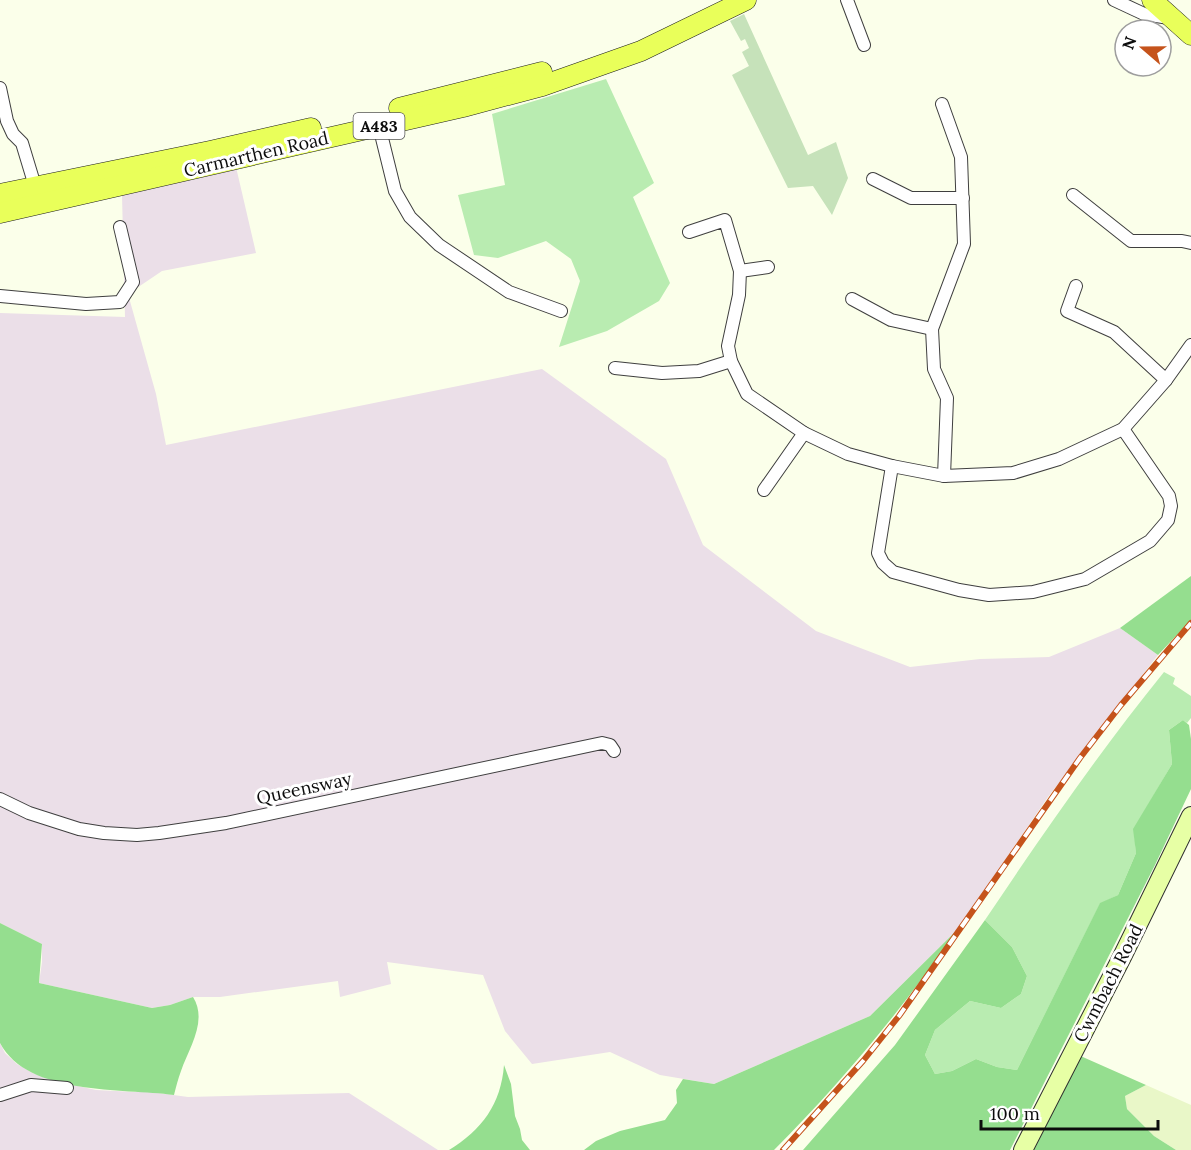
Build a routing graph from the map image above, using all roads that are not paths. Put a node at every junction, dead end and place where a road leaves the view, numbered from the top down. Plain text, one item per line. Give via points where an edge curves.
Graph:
1 (717, 0) edge
2 (746, 0) edge
3 (847, 0) edge
4 (1114, 0) edge
5 (1152, 0) edge
6 (1167, 18) edge
7 (1172, 18) edge
8 (1173, 19) edge
9 (1191, 35) edge
10 (864, 45) dead end
11 (0, 88) edge
12 (942, 104) dead end
13 (379, 126) junction
14 (873, 179) dead end
15 (35, 186) junction
16 (0, 194) edge
17 (1073, 195) dead end
18 (963, 198) junction
19 (0, 213) edge
20 (120, 226) dead end
21 (689, 232) dead end
22 (1191, 243) edge
23 (768, 267) dead end
24 (740, 271) junction
25 (1076, 286) dead end
26 (0, 296) edge
27 (852, 299) dead end
28 (561, 311) dead end
29 (932, 329) junction
30 (1191, 345) edge
31 (731, 361) junction
32 (615, 368) dead end
33 (1166, 380) junction
34 (1123, 429) junction
35 (804, 433) junction
36 (892, 466) junction
37 (944, 476) junction
38 (764, 490) dead end
39 (614, 750) dead end
40 (0, 799) edge
41 (1191, 816) edge
42 (67, 1089) dead end
43 (0, 1095) edge
44 (1023, 1150) edge

1 - 15 main road, Carmarthen Road / A483 via 647,35 576,63 220,148
2 - 13 main road, Carmarthen Road / A483 via 679,34 542,86
3 - 10 street
4 - 6 street via 1144,14
5 - 7 main road
8 - 9 main road
11 - 15 street via 7,121 22,143
12 - 18 street via 961,157
13 - 19 main road, Carmarthen Road / A483
13 - 28 street via 395,191 410,217 439,245 509,292
14 - 18 street via 911,198
15 - 16 main road, Carmarthen Road / A483
17 - 22 street via 1131,241
18 - 29 street via 964,244
20 - 26 street via 133,282 120,302 86,304
21 - 24 street via 724,220
23 - 24 street
24 - 31 street via 728,346
25 - 33 street via 1066,311 1114,332
27 - 29 street via 891,320
29 - 37 street via 934,369 947,398
30 - 33 street
31 - 32 street via 699,371 662,373
31 - 35 street via 747,394
33 - 34 street
34 - 36 street via 1169,496 1167,520 1150,541 1085,579 1033,591 989,595 893,572 878,553
34 - 37 street via 1059,459 1013,473
35 - 36 street via 848,454
35 - 38 street
36 - 37 street
39 - 40 street, Queensway via 602,743 226,823 137,835 79,829
41 - 44 main road, Cwmbach Road
42 - 43 street via 31,1085

